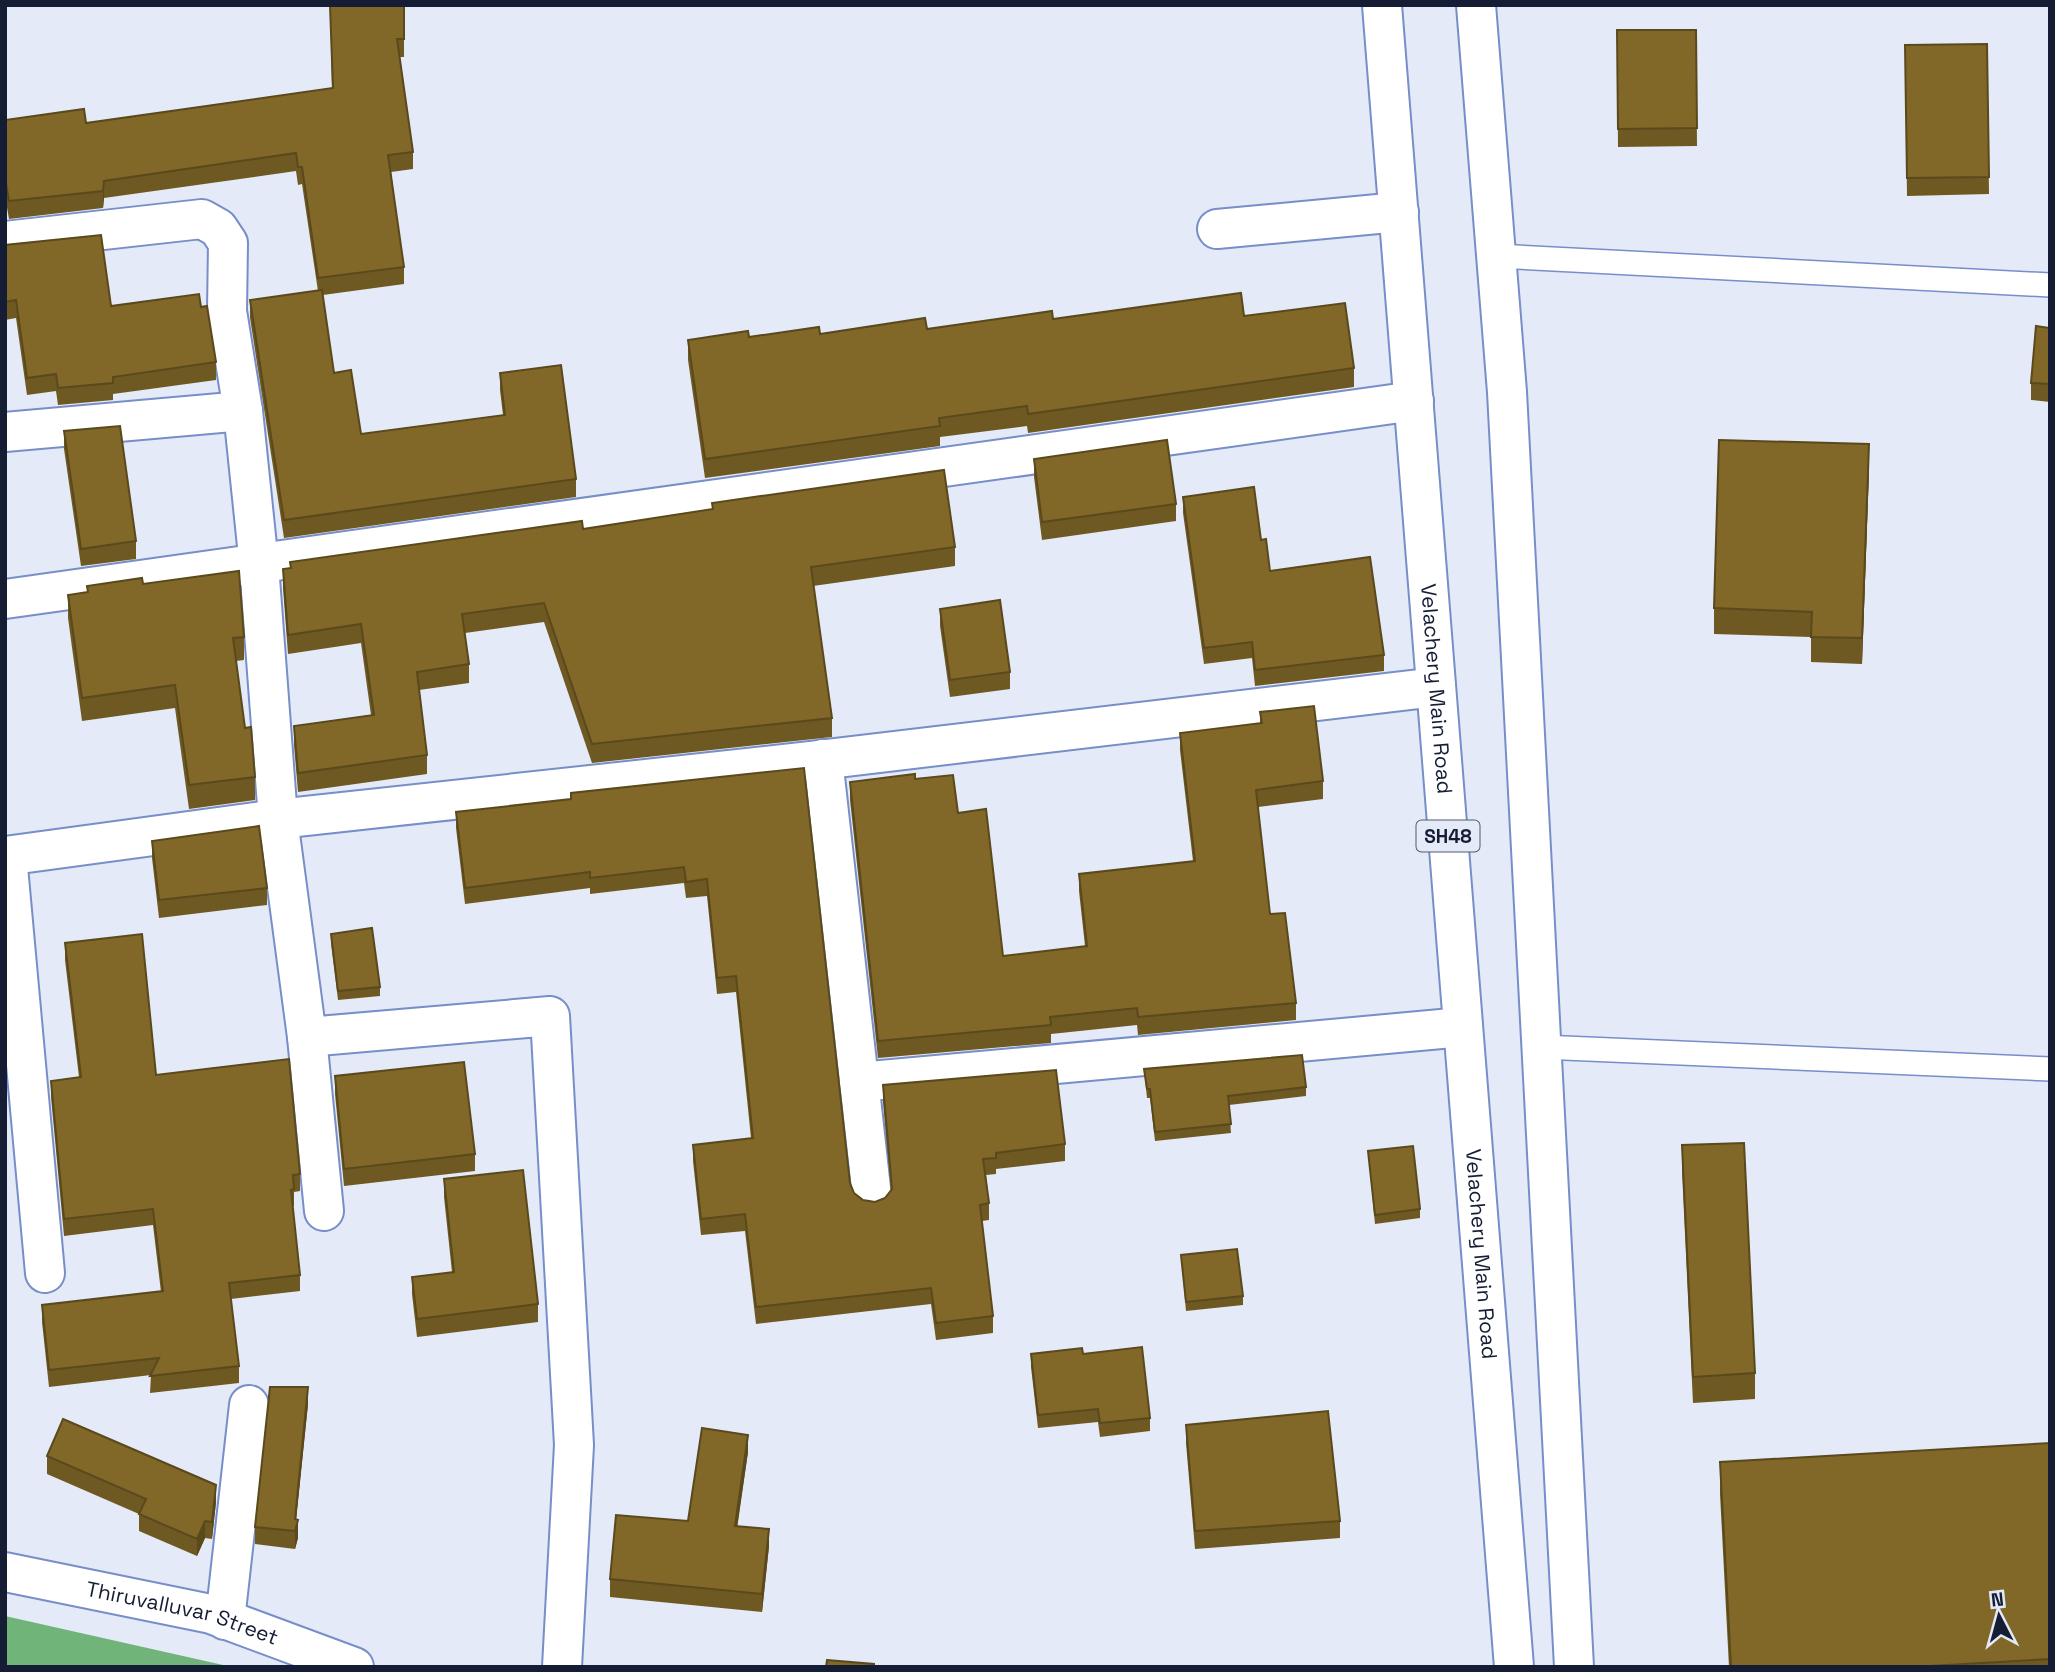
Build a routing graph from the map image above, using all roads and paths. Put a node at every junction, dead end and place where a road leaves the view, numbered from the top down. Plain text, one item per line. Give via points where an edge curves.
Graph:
1 (1382, 5) edge
2 (1476, 5) edge
3 (1399, 212) junction
4 (1217, 229) dead end
5 (5, 241) edge
6 (1497, 256) junction
7 (2050, 285) edge
8 (1414, 401) junction
9 (243, 411) junction
10 (5, 432) edge
11 (259, 565) junction
12 (5, 599) edge
13 (1436, 687) junction
14 (823, 759) junction
15 (278, 819) junction
16 (6, 856) edge
17 (1463, 1027) junction
18 (307, 1037) junction
19 (1541, 1047) junction
20 (2050, 1069) edge
21 (859, 1082) junction
22 (872, 1197) dead end
23 (324, 1211) dead end
24 (45, 1273) dead end
25 (249, 1405) dead end
26 (5, 1572) edge
27 (225, 1620) junction
28 (354, 1667) edge
29 (562, 1667) edge
30 (1514, 1667) edge
31 (1574, 1667) edge

1 - 3 street, Velachery Main Road / SH48
2 - 6 street
3 - 4 street
3 - 8 street, Velachery Main Road / SH48
5 - 9 street via 202,219 218,228 228,243 227,311
6 - 7 lane
6 - 19 street
8 - 11 street
8 - 13 street, Velachery Main Road / SH48
9 - 10 street
9 - 11 street
11 - 12 street
11 - 15 street
13 - 14 street
13 - 17 street, Velachery Main Road / SH48
14 - 15 street
14 - 21 street
15 - 16 street
15 - 18 street
16 - 24 street
17 - 21 street
17 - 30 street, Velachery Main Road / SH48
18 - 23 street
18 - 29 street via 550,1016 574,1445
19 - 20 lane
19 - 31 street
21 - 22 street
25 - 27 street
26 - 27 street, Thiruvalluvar Street
27 - 28 street, Thiruvalluvar Street

